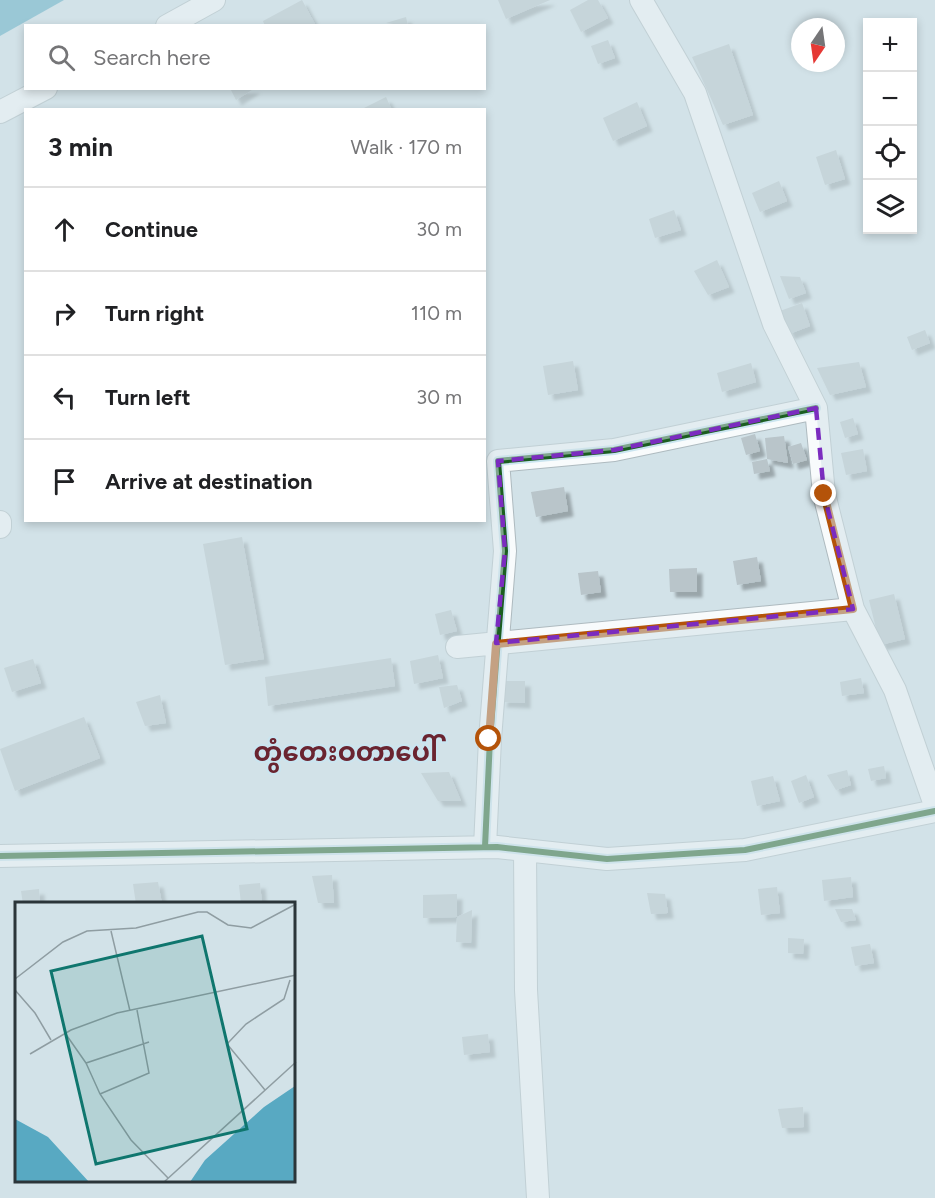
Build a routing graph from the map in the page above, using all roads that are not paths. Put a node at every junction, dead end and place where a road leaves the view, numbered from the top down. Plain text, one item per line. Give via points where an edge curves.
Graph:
1 (214, 0) edge
2 (641, 0) edge
3 (171, 24) edge
4 (42, 90) edge
5 (0, 112) edge
6 (816, 408) junction
7 (0, 522) edge
8 (0, 527) edge
9 (853, 609) junction
10 (496, 644) junction
11 (458, 647) dead end
12 (935, 805) edge
13 (935, 811) edge
14 (485, 847) junction
15 (525, 850) junction
16 (0, 856) edge
17 (538, 1198) edge

1 - 3 street
2 - 6 street via 695,93 774,324
4 - 5 street
6 - 9 street via 824,494
6 - 10 street via 614,450 498,461 505,551
7 - 8 street
9 - 10 street
9 - 12 street via 895,690
10 - 11 street
10 - 14 street
13 - 15 street via 745,850 607,860
14 - 15 street
14 - 16 street
15 - 17 street via 526,990

